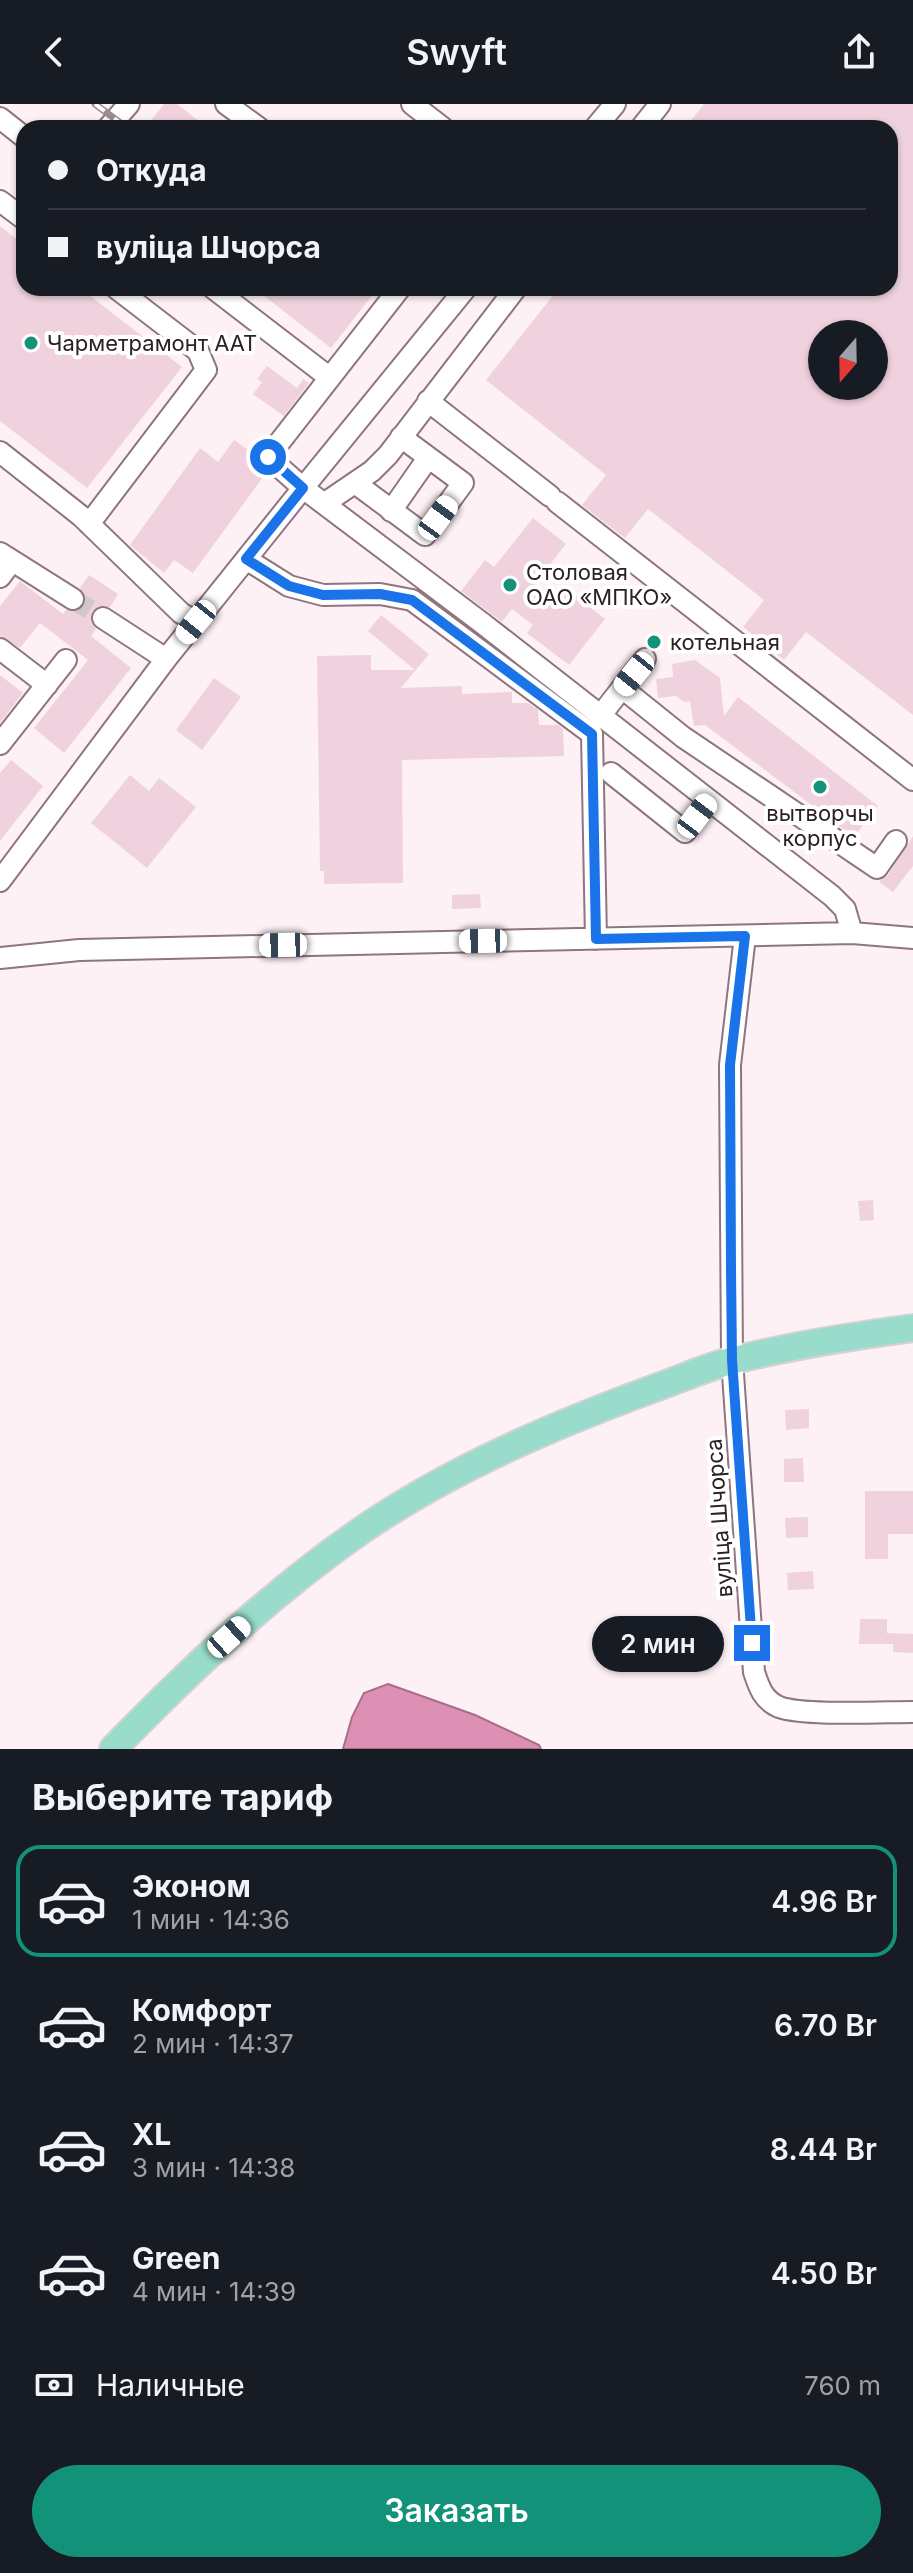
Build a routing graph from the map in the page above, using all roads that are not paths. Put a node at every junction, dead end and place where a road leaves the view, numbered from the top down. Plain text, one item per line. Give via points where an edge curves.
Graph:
1 (129, 104) edge
2 (226, 104) edge
3 (412, 104) edge
4 (615, 104) edge
5 (660, 104) edge
6 (0, 118) edge
7 (115, 120) edge
8 (248, 120) edge
9 (433, 120) edge
10 (602, 120) edge
11 (647, 120) edge
12 (16, 131) edge
13 (126, 296) edge
14 (223, 296) edge
15 (394, 296) edge
16 (459, 296) edge
17 (510, 296) edge
18 (330, 378) junction
19 (428, 401) junction
20 (401, 437) junction
21 (0, 452) edge
22 (428, 458) junction
23 (355, 483) junction
24 (303, 488) junction
25 (325, 503) junction
26 (391, 511) junction
27 (89, 524) junction
28 (246, 559) junction
29 (4, 564) edge
30 (73, 599) tunnel mouth
31 (103, 618) tunnel mouth
32 (196, 622) junction
33 (0, 649) edge
34 (166, 659) junction
35 (645, 659) dead end
36 (66, 660) dead end
37 (47, 685) junction
38 (622, 688) junction
39 (601, 715) junction
40 (0, 744) edge
41 (611, 773) dead end
42 (913, 780) edge
43 (709, 800) junction
44 (896, 841) dead end
45 (0, 881) edge
46 (852, 933) junction
47 (745, 936) junction
48 (913, 938) edge
49 (596, 939) junction
50 (0, 958) edge
51 (913, 1328) edge
52 (732, 1360) junction
53 (913, 1712) edge
54 (113, 1749) edge

1 - 7 street
2 - 8 street
3 - 9 street
4 - 10 street
5 - 11 street
6 - 12 street
13 - 27 street via 198,351 206,370
14 - 18 street
15 - 18 street
16 - 24 street
17 - 19 street
18 - 24 street via 268,457
19 - 20 street
19 - 42 street
20 - 22 street
20 - 23 street
21 - 27 street
22 - 26 street
22 - 26 street via 463,483 425,535
23 - 25 street
23 - 26 street
24 - 25 street
24 - 28 street
25 - 39 street
27 - 32 street
28 - 32 street
28 - 49 street via 289,586 323,595 380,594 412,600 592,734
29 - 30 street
31 - 34 street
32 - 34 street
33 - 37 street
34 - 45 street
35 - 38 street
36 - 37 street
37 - 40 street
38 - 39 street
38 - 44 street via 683,737 877,868
39 - 43 street
41 - 43 street via 685,832
43 - 46 street via 832,896 845,909
46 - 47 street
46 - 48 street
47 - 49 street
47 - 52 street, вуліца Шчорса via 730,1065
49 - 50 street via 79,950
51 - 52 main road
52 - 53 street, вуліца Шчорса via 754,1672 762,1694 779,1707 808,1711
52 - 54 main road via 544,1431 364,1529 249,1619

